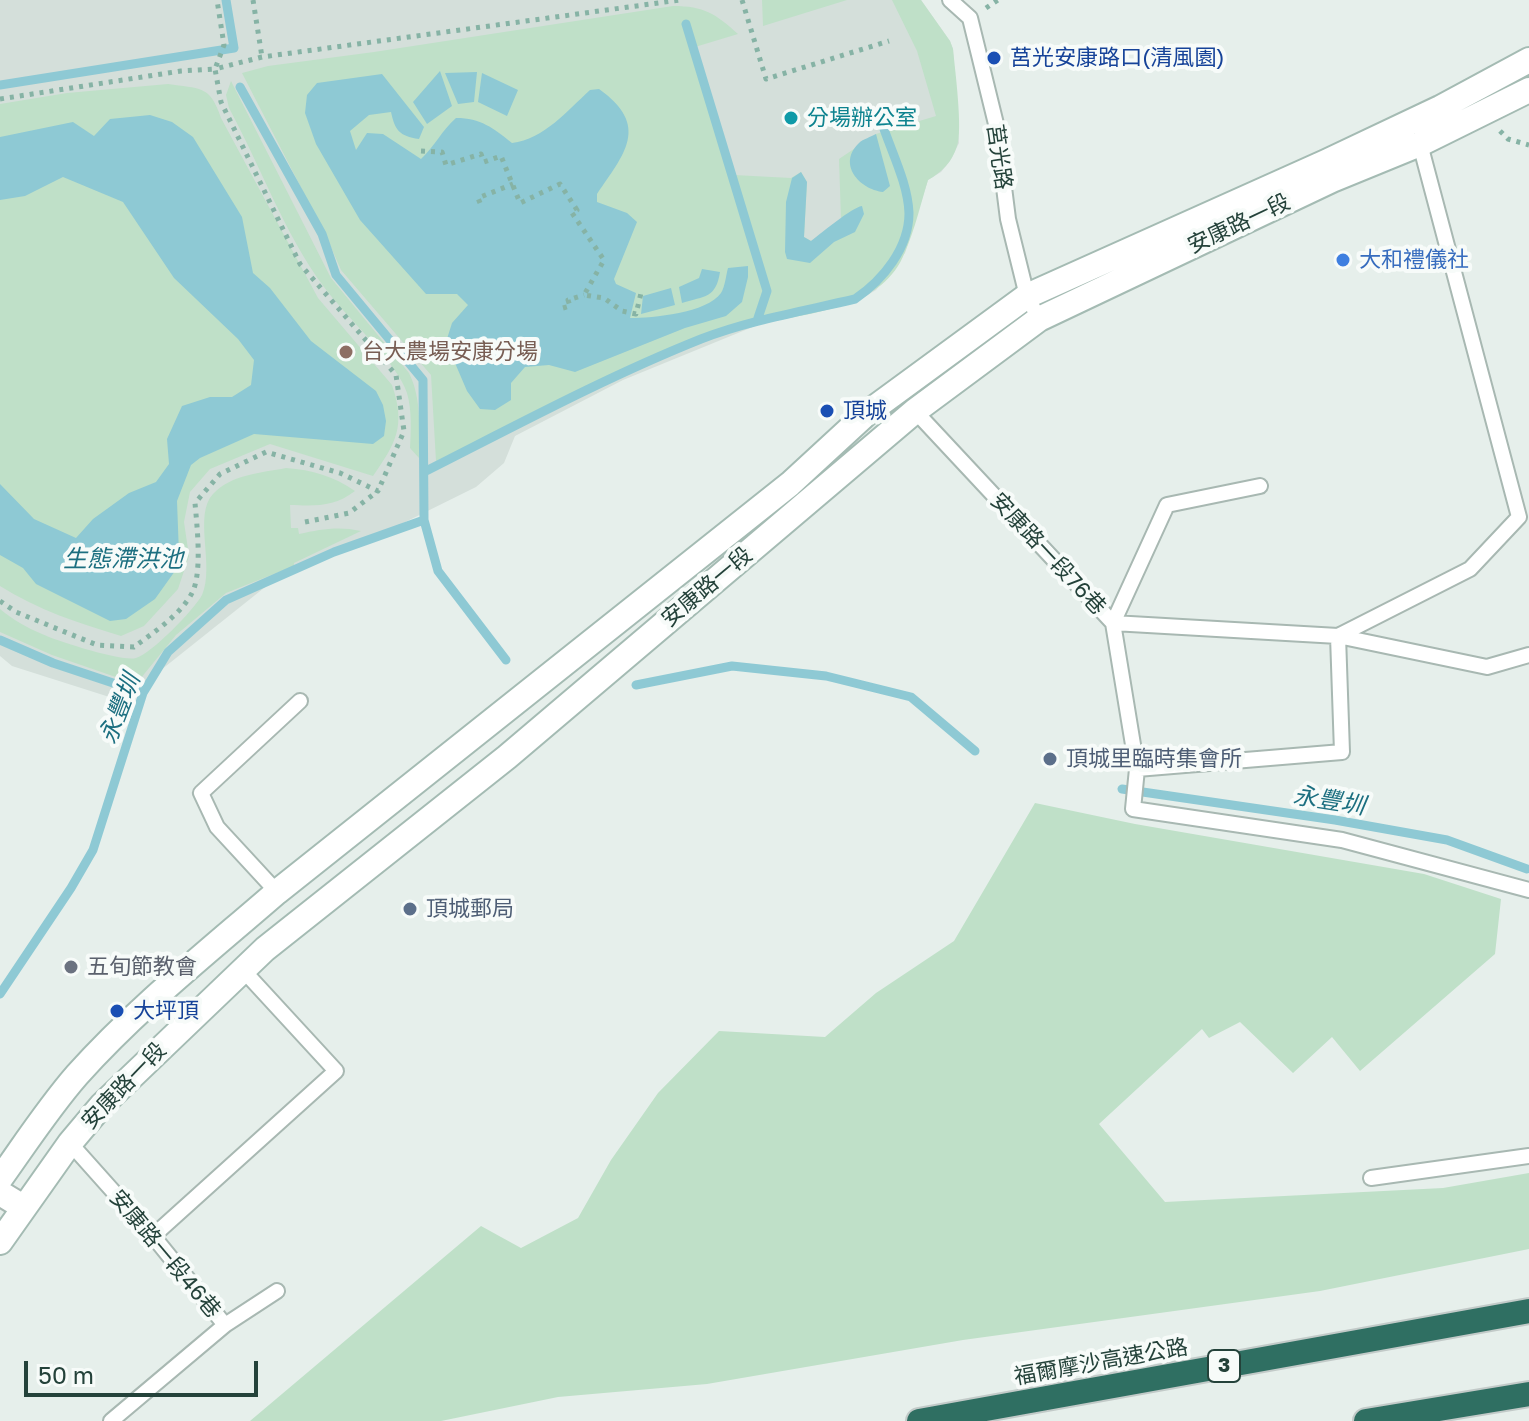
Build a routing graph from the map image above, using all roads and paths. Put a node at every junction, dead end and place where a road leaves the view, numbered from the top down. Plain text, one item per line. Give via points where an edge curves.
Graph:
1 (217, 0) edge
2 (253, 0) edge
3 (680, 0) edge
4 (742, 0) edge
5 (950, 0) edge
6 (889, 41) dead end
7 (262, 57) junction
8 (1529, 60) edge
9 (215, 69) junction
10 (1529, 90) edge
11 (0, 99) edge
12 (1420, 144) junction
13 (421, 151) dead end
14 (513, 184) junction
15 (480, 203) dead end
16 (641, 293) dead end
17 (584, 295) junction
18 (1027, 296) junction
19 (563, 308) dead end
20 (1039, 319) junction
21 (915, 411) junction
22 (1260, 486) dead end
23 (378, 491) junction
24 (305, 522) dead end
25 (0, 601) edge
26 (1113, 623) junction
27 (1338, 636) junction
28 (1529, 655) edge
29 (300, 701) dead end
30 (1136, 775) junction
31 (1529, 890) edge
32 (277, 892) junction
33 (243, 970) junction
34 (70, 1143) junction
35 (1529, 1156) edge
36 (1371, 1178) dead end
37 (0, 1179) edge
38 (0, 1193) edge
39 (23, 1207) junction
40 (153, 1236) junction
41 (0, 1242) edge
42 (277, 1291) dead end
43 (1529, 1311) edge
44 (225, 1325) junction
45 (1529, 1394) edge
46 (111, 1421) edge
47 (919, 1421) edge
48 (1366, 1421) edge

1 - 9 path via 224,45
2 - 7 path
3 - 7 path
4 - 6 path via 766,79
5 - 18 lane, 莒光路 via 970,18 996,124 1008,219
7 - 9 path
8 - 18 main road, 安康路一段 via 1326,162
9 - 11 path
9 - 23 path via 221,102 300,264 396,375 404,431
10 - 12 main road, 安康路一段
12 - 20 main road, 安康路一段 via 1332,180
12 - 27 lane via 1519,517 1470,569
13 - 14 path via 442,152 446,165 481,154 484,162 501,156
14 - 15 path via 478,198
14 - 17 path via 520,203 560,184 577,210 572,213 604,260
16 - 17 path via 636,314 604,298
17 - 19 path via 567,297 570,306
18 - 20 lane, 莒光路
18 - 32 main road, 安康路一段 via 866,414 790,484
20 - 21 main road, 安康路一段
21 - 26 lane, 安康路一段76巷
21 - 33 main road, 安康路一段 via 507,757
22 - 26 lane via 1167,505
23 - 24 path via 349,513
23 - 25 path via 340,473 266,452 220,474 195,503 199,546 193,590 170,619 134,647 97,645
26 - 27 lane
26 - 30 lane, 安康路一段76巷
27 - 28 lane via 1487,667
27 - 30 lane via 1342,752
29 - 32 lane via 201,793 217,827
30 - 31 lane, 安康路一段76巷 via 1133,809 1342,840
32 - 37 main road, 安康路一段 via 116,1034 76,1077
33 - 34 main road, 安康路一段 via 102,1105
33 - 40 lane via 336,1071
34 - 39 main road, 安康路一段
34 - 40 lane, 安康路一段46巷
35 - 36 lane
38 - 39 main road
39 - 41 main road, 安康路一段
40 - 44 lane, 安康路一段46巷
42 - 44 lane
43 - 47 highway, 福爾摩沙高速公路 / 3
44 - 46 lane, 安康路一段46巷
45 - 48 highway

